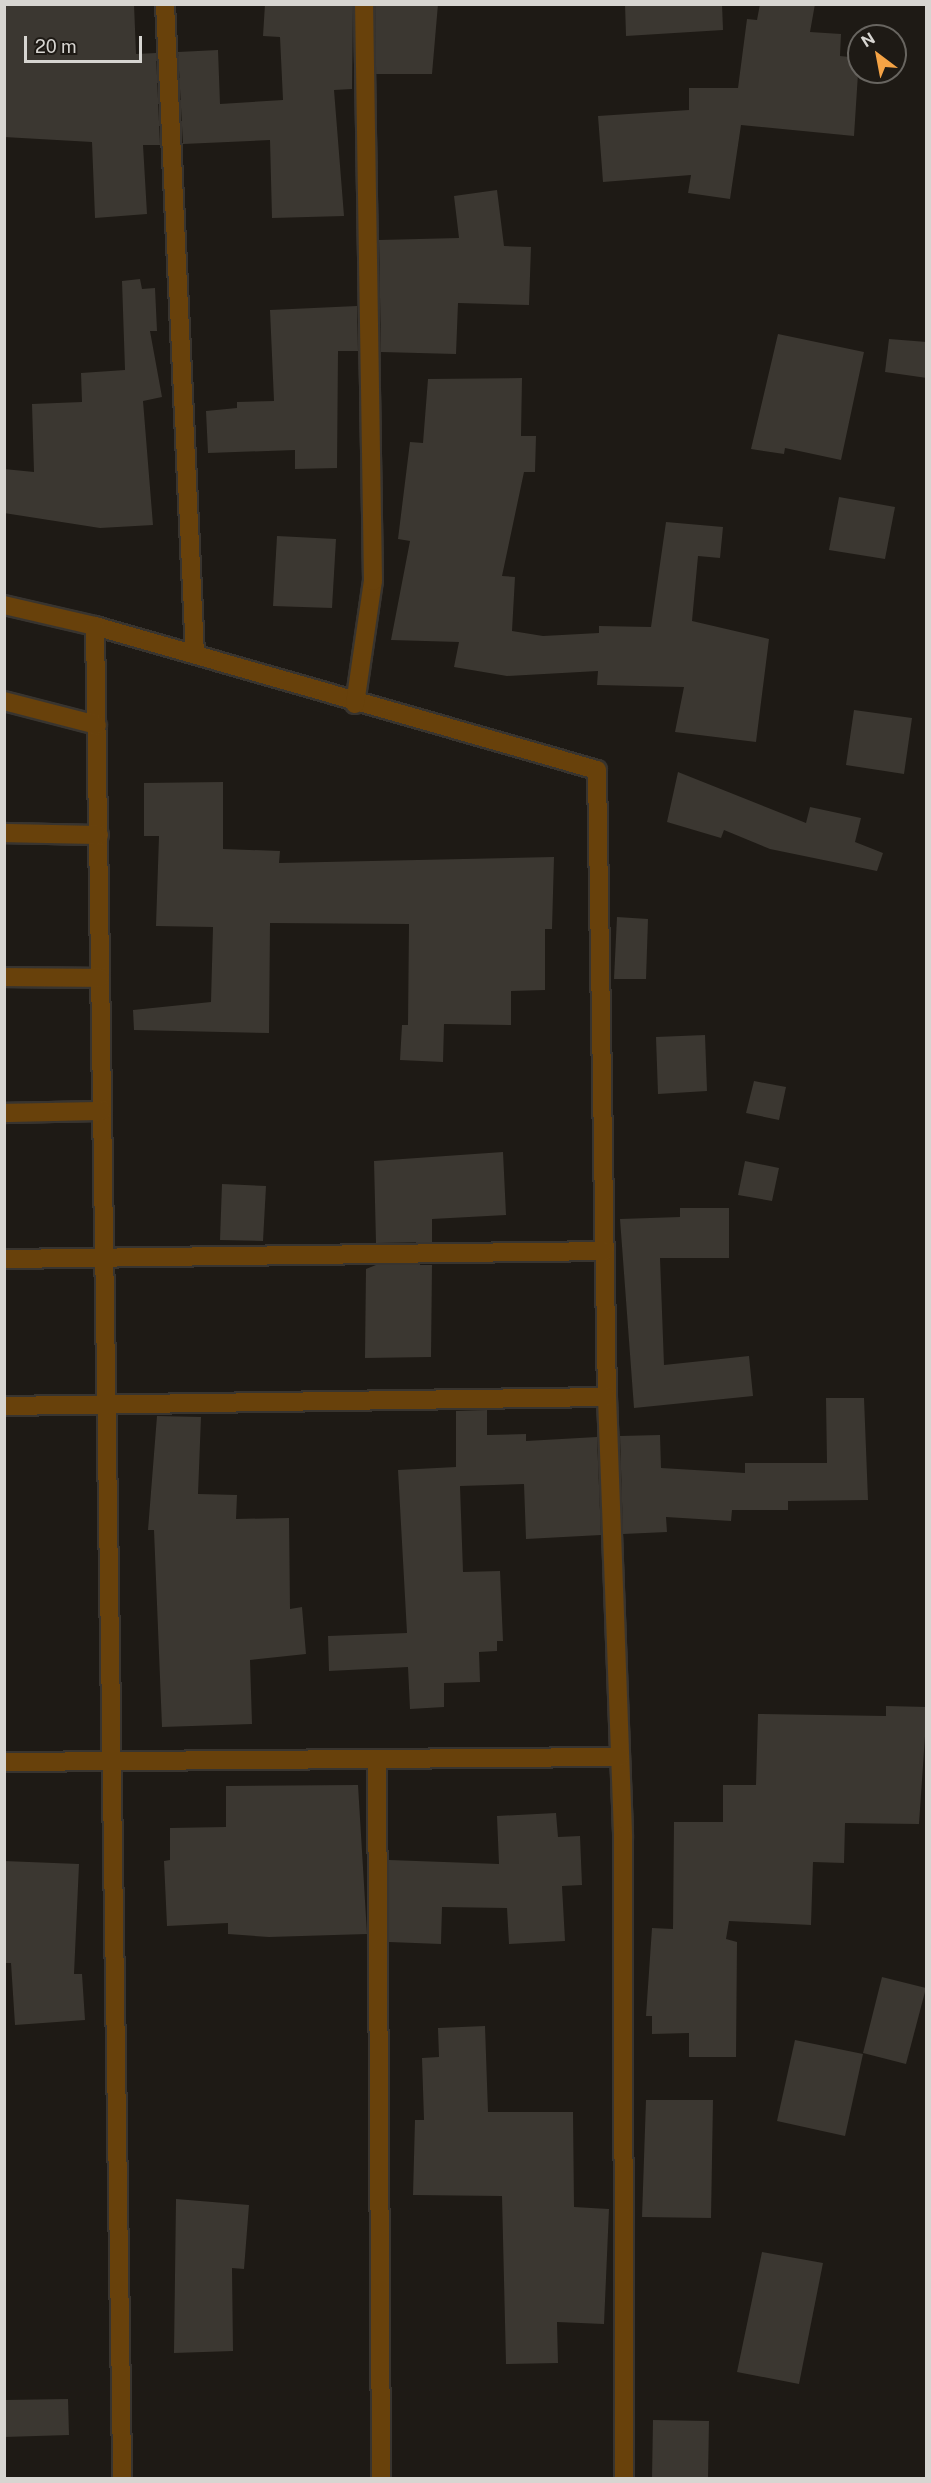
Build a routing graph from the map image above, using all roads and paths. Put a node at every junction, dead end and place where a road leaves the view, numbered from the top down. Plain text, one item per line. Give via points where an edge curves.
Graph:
1 (165, 4) edge
2 (364, 4) edge
3 (4, 605) edge
4 (95, 626) junction
5 (195, 654) junction
6 (4, 701) edge
7 (355, 704) junction
8 (97, 725) junction
9 (4, 834) edge
10 (99, 835) junction
11 (4, 977) edge
12 (100, 978) junction
13 (102, 1111) junction
14 (4, 1113) edge
15 (604, 1251) junction
16 (104, 1257) junction
17 (4, 1259) edge
18 (607, 1397) junction
19 (106, 1404) junction
20 (4, 1406) edge
21 (620, 1757) junction
22 (377, 1760) junction
23 (4, 1761) edge
24 (111, 1762) junction
25 (122, 2478) edge
26 (381, 2478) edge
27 (624, 2478) edge

1 - 5 street
2 - 7 street via 373,581
3 - 4 street
4 - 5 street
4 - 8 street
5 - 7 street
6 - 8 street
7 - 15 street via 597,770
8 - 10 street
9 - 10 street
10 - 12 street
11 - 12 street
12 - 13 street
13 - 14 street
13 - 16 street
15 - 16 street
15 - 18 street
16 - 17 street
16 - 19 street
18 - 19 street
18 - 21 street
19 - 20 street
19 - 24 street
21 - 22 street
21 - 27 street
22 - 24 street
22 - 26 street
23 - 24 street
24 - 25 street

